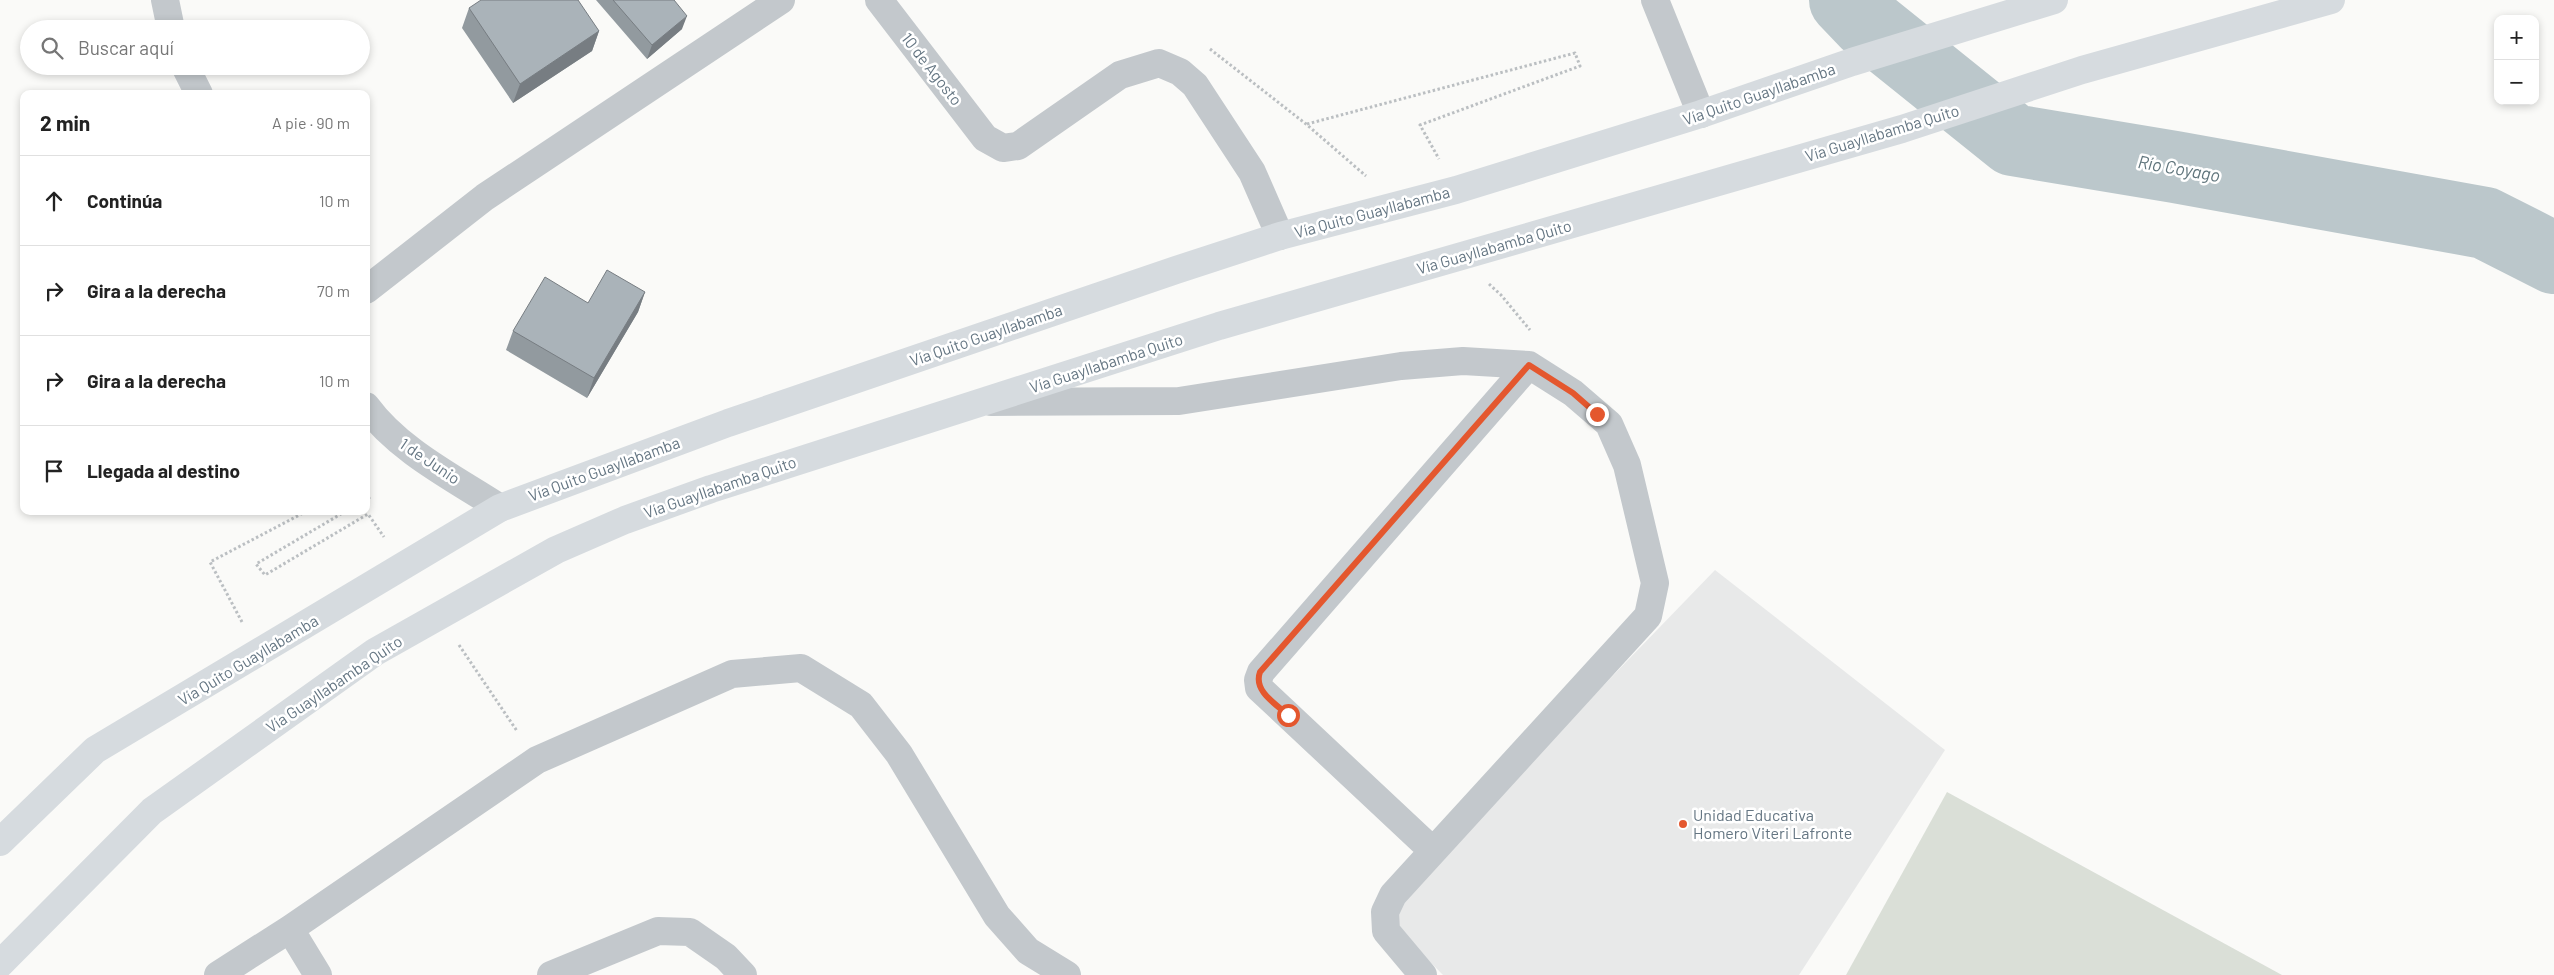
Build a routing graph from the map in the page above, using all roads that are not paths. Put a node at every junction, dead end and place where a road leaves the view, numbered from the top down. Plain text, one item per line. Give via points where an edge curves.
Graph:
1 (165, 0) edge
2 (781, 0) edge
3 (879, 0) edge
4 (1655, 0) edge
5 (2054, 0) edge
6 (2331, 0) edge
7 (169, 20) edge
8 (190, 75) edge
9 (197, 90) edge
10 (1701, 114) junction
11 (1280, 236) junction
12 (370, 287) edge
13 (1529, 365) junction
14 (982, 402) junction
15 (370, 411) edge
16 (500, 508) junction
17 (0, 842) edge
18 (1433, 851) junction
19 (290, 929) junction
20 (0, 964) edge
21 (218, 975) edge
22 (318, 975) edge
23 (551, 975) edge
24 (743, 975) edge
25 (1067, 975) edge
26 (1423, 975) edge

1 - 7 street
2 - 12 street via 485,197
3 - 11 street, 10 de Agosto via 985,138 1003,148 1018,146 1120,76 1159,63 1180,72 1195,85 1252,172
4 - 10 street
5 - 10 highway, Vía Quito Guayllabamba via 1852,62
6 - 14 highway, Vía Guayllabamba Quito via 2082,70 1902,129 1219,326
8 - 9 street
10 - 11 highway, Vía Quito Guayllabamba via 1456,190
11 - 16 highway, Vía Quito Guayllabamba via 728,423
13 - 14 street via 1463,361 1401,366 1179,401
13 - 18 street via 1573,393 1609,424 1628,465 1655,583 1648,616
13 - 18 street via 1260,672 1258,680 1259,688
14 - 20 highway, Vía Guayllabamba Quito via 625,520 556,550 383,647 152,811
15 - 16 street, 1 de Junio via 400,442
16 - 17 highway, Vía Quito Guayllabamba via 95,750
18 - 26 street via 1393,895 1385,912 1386,931
19 - 21 street
19 - 22 street
19 - 25 street via 537,760 732,674 801,668 861,705 899,754 997,916 1028,951
23 - 24 street via 658,931 690,932 726,957

